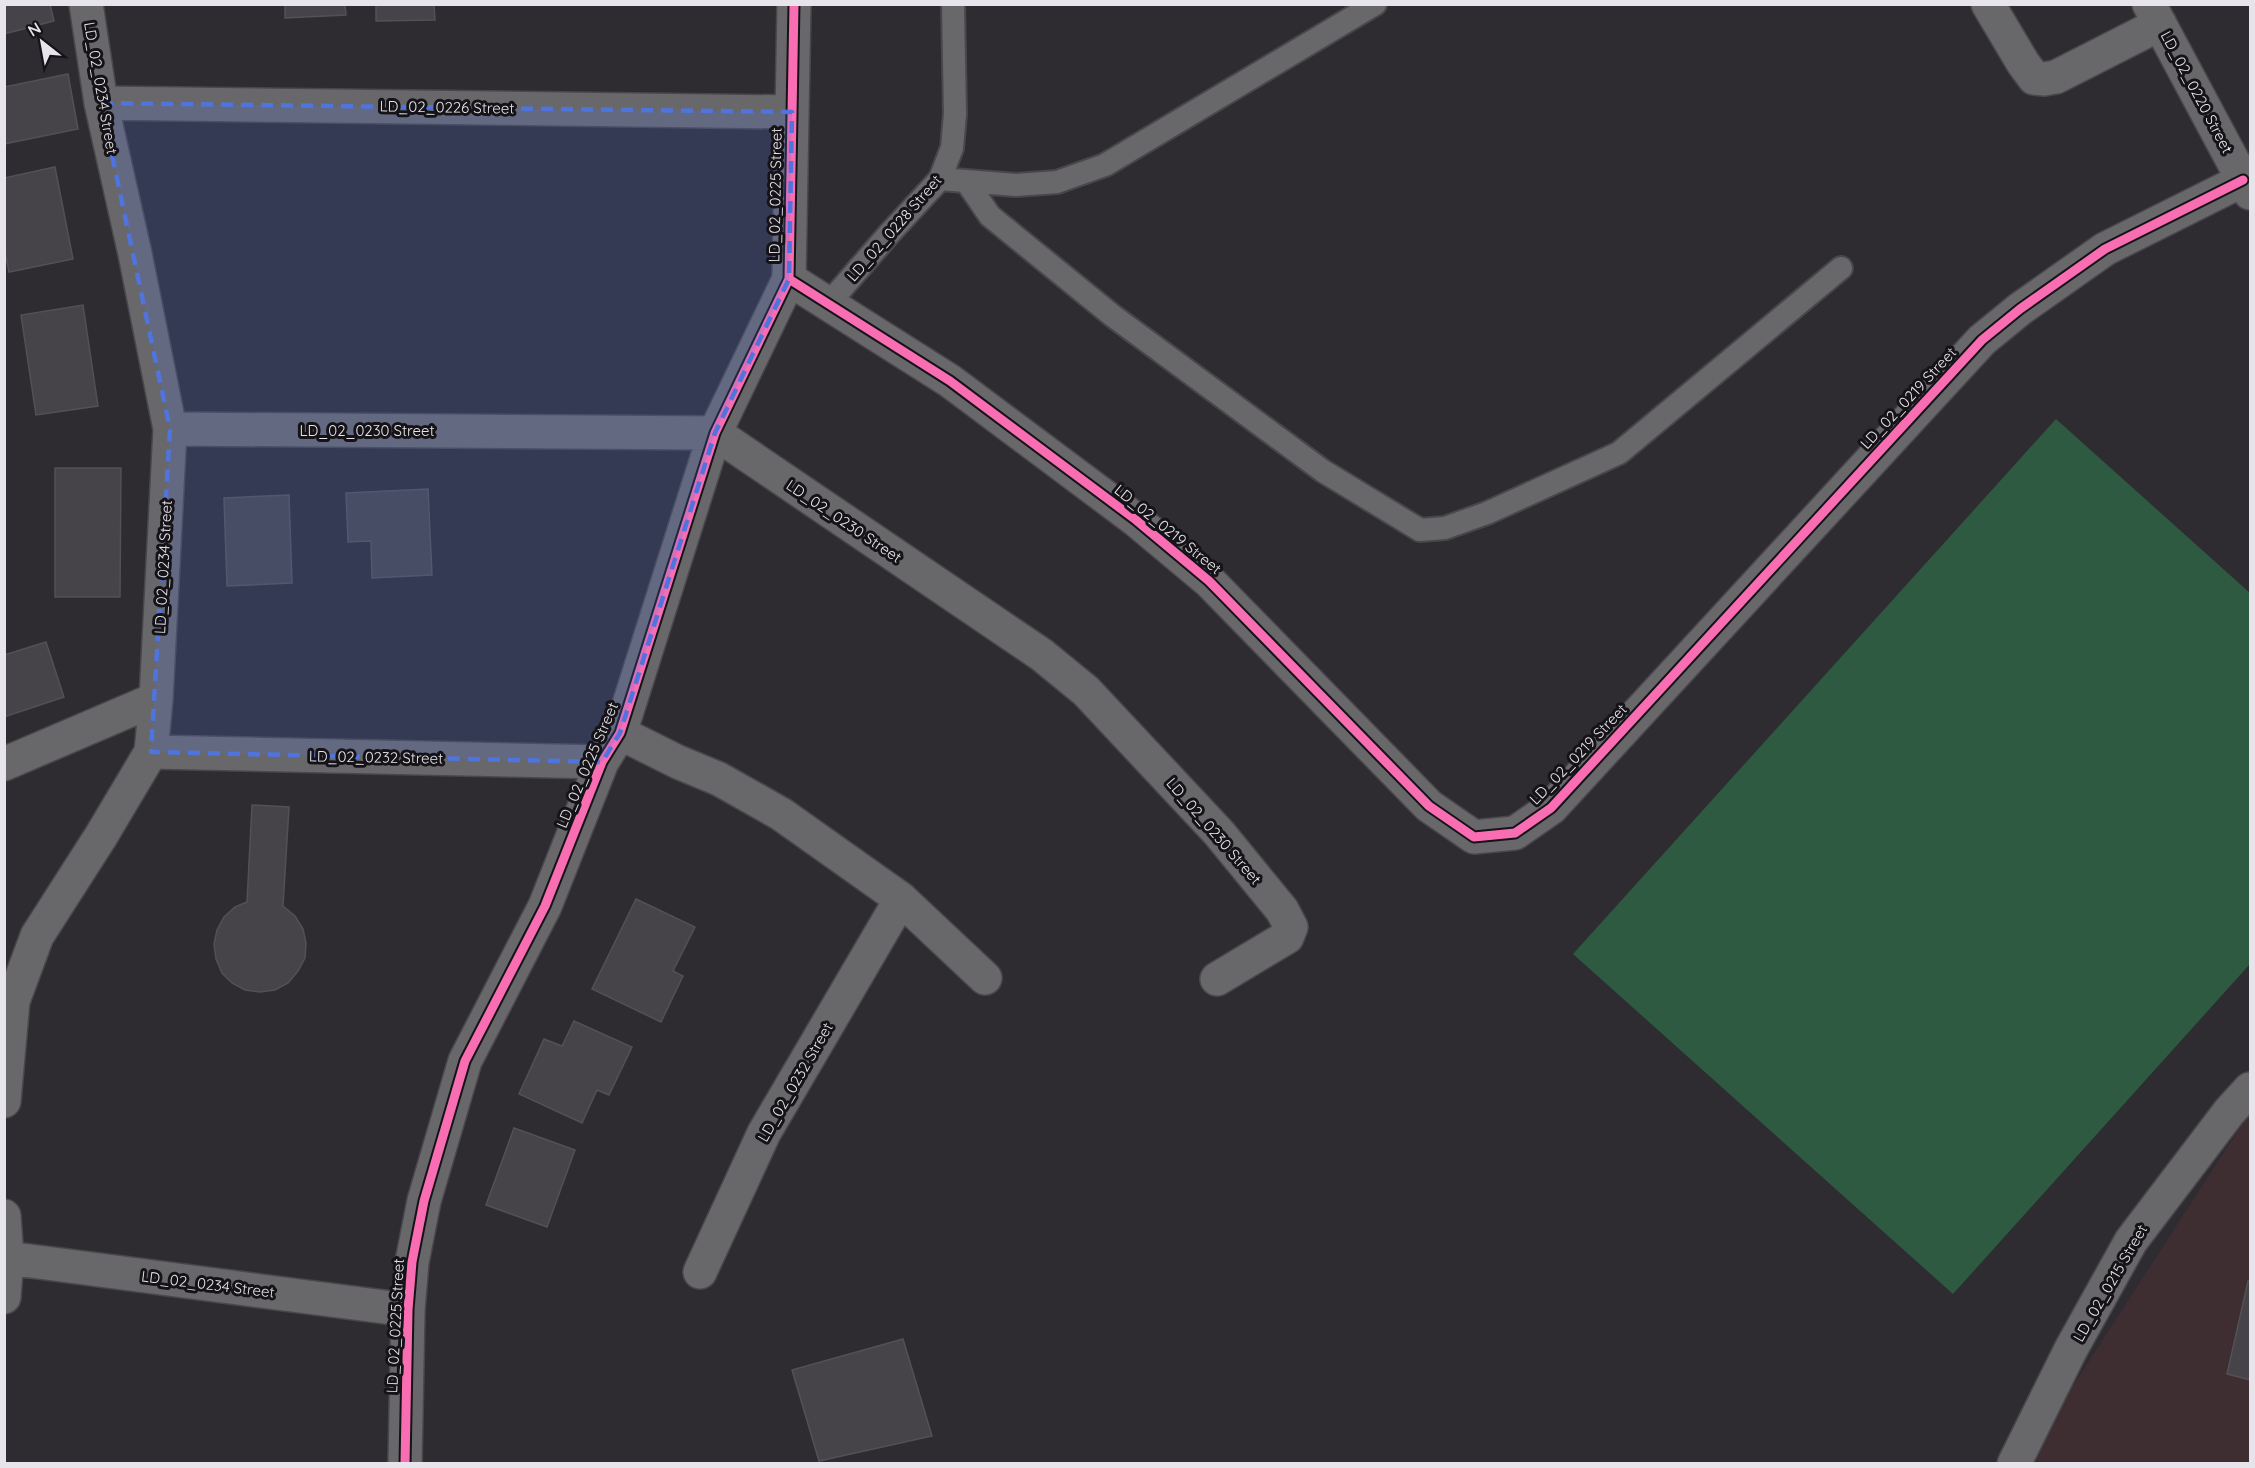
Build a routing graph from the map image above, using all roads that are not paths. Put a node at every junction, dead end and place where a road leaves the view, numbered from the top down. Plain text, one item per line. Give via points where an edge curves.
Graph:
1 (86, 4) edge
2 (794, 4) edge
3 (953, 4) edge
4 (1376, 4) edge
5 (1988, 4) edge
6 (2154, 14) edge
7 (101, 103) junction
8 (792, 112) junction
9 (940, 179) junction
10 (966, 181) junction
11 (2247, 186) edge
12 (1841, 268) dead end
13 (789, 279) junction
14 (829, 303) junction
15 (170, 429) junction
16 (715, 433) junction
17 (156, 699) junction
18 (620, 733) junction
19 (151, 752) junction
20 (602, 762) junction
21 (4, 764) edge
22 (901, 899) junction
23 (986, 978) dead end
24 (1217, 979) dead end
25 (2250, 1089) edge
26 (4, 1101) edge
27 (4, 1216) edge
28 (7, 1258) junction
29 (700, 1272) dead end
30 (4, 1297) edge
31 (408, 1310) junction
32 (405, 1464) edge
33 (2014, 1464) edge

1 - 7 street, LD_02_0234 Street
2 - 8 street, LD_02_0225 Street
3 - 9 lane, LD_02_0228 Street via 955,114 952,148
4 - 10 lane via 1105,165 1057,182 1016,185
5 - 6 street, LD_02_0220 Street via 2034,78 2044,79 2056,76
6 - 11 street, LD_02_0220 Street
7 - 8 street, LD_02_0226 Street
7 - 15 street, LD_02_0234 Street
8 - 13 street, LD_02_0225 Street
9 - 10 lane
9 - 14 lane, LD_02_0228 Street
10 - 12 lane via 990,216 1113,316 1323,471 1420,530 1446,528 1487,513 1619,453
11 - 14 street, LD_02_0219 Street via 2105,249 1982,340 1551,808 1515,833 1474,837 1429,806 1209,580 1136,520 950,381
13 - 14 street, LD_02_0219 Street
13 - 16 street, LD_02_0225 Street
15 - 16 street, LD_02_0230 Street
15 - 17 street, LD_02_0234 Street
16 - 18 street, LD_02_0225 Street
16 - 24 street, LD_02_0230 Street via 1042,655 1086,691 1219,833 1282,910 1291,927 1287,937
17 - 19 street, LD_02_0234 Street
17 - 21 street
18 - 20 street, LD_02_0225 Street
18 - 22 street via 719,779 781,814
19 - 20 street, LD_02_0232 Street
19 - 26 street, LD_02_0234 Street via 37,936 13,1001
20 - 31 street, LD_02_0225 Street via 545,906 465,1061 424,1201 412,1262
22 - 23 street
22 - 29 street, LD_02_0232 Street via 764,1133
25 - 33 street, LD_02_0215 Street via 2131,1241
27 - 28 street
28 - 30 street
28 - 31 street, LD_02_0234 Street
31 - 32 street, LD_02_0225 Street

